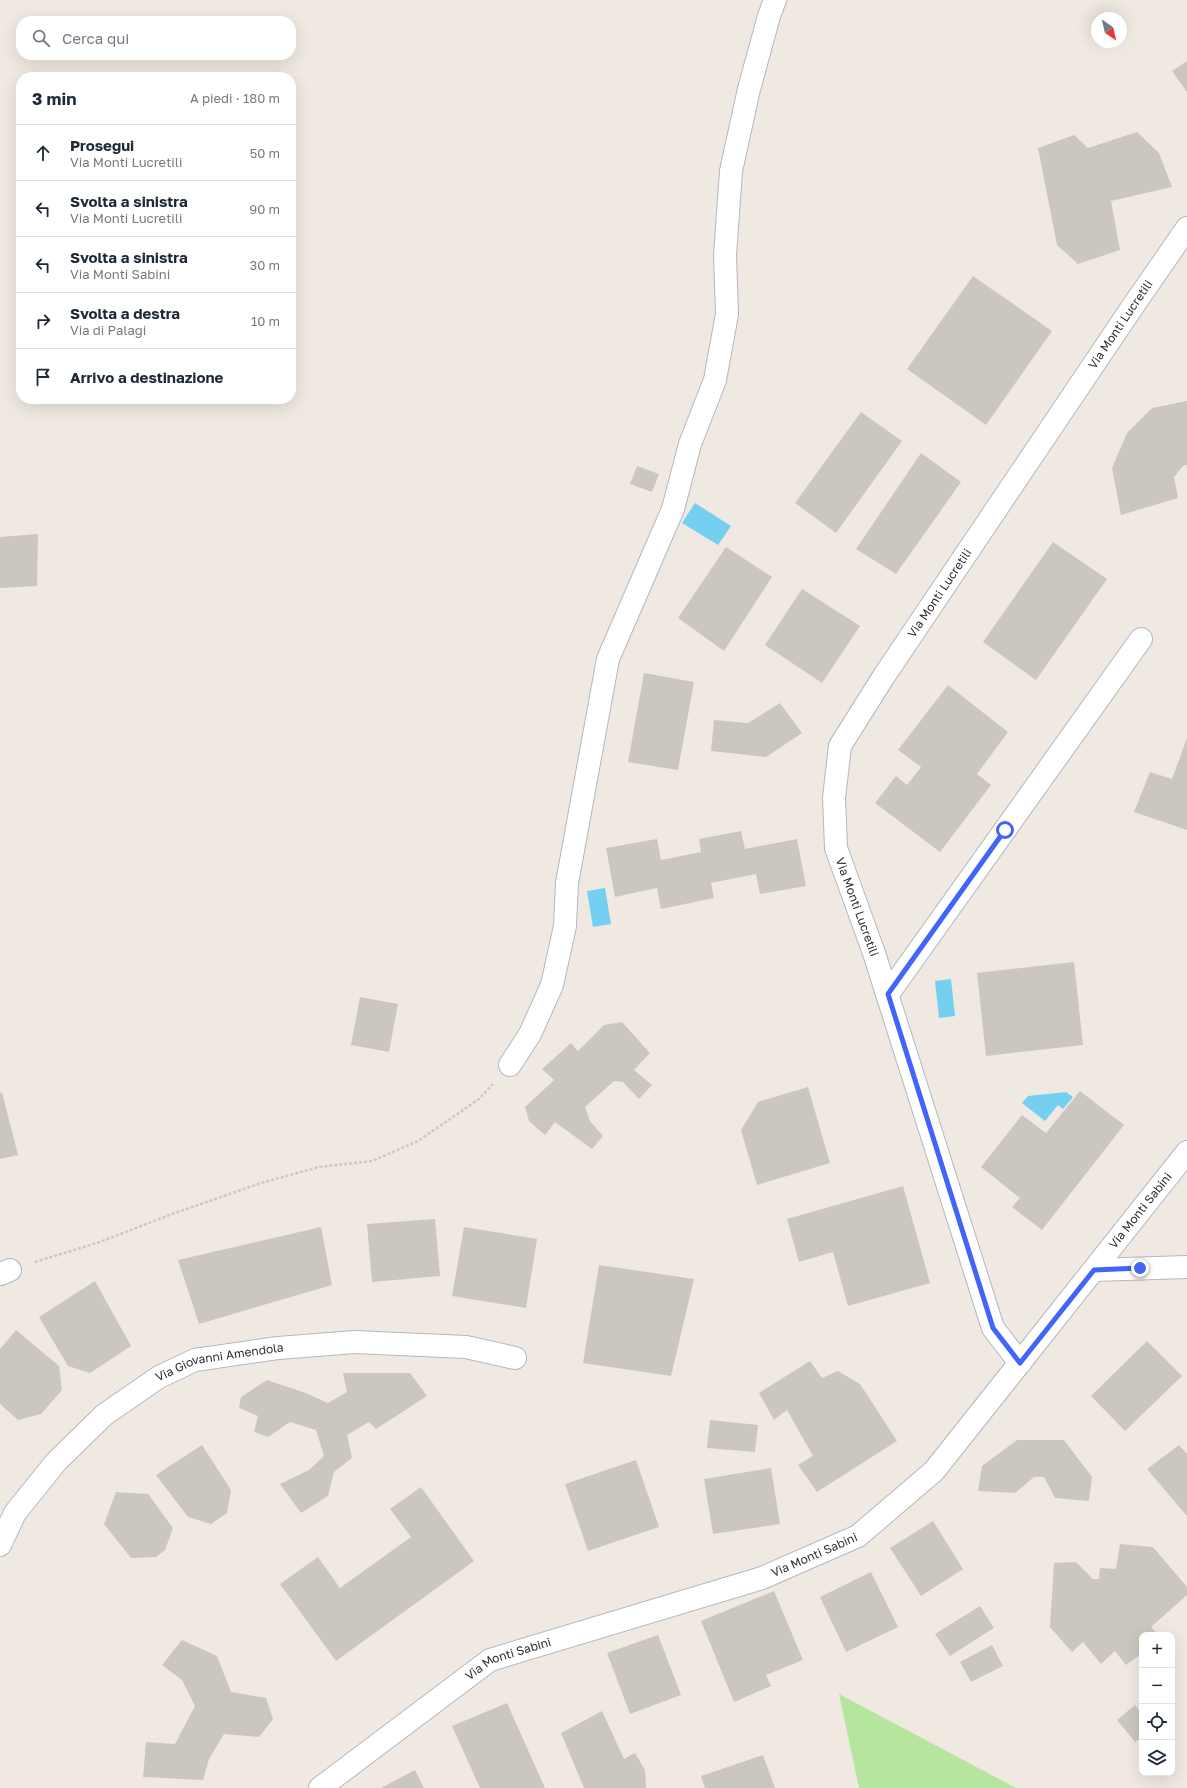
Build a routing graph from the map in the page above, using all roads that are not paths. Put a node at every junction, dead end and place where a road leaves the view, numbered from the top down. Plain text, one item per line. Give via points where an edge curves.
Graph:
1 (775, 0) edge
2 (1187, 228) edge
3 (1141, 639) dead end
4 (888, 994) junction
5 (510, 1066) road end
6 (1187, 1152) edge
7 (1187, 1267) edge
8 (1094, 1270) junction
9 (515, 1358) dead end
10 (1020, 1363) junction
11 (0, 1545) edge
12 (320, 1788) edge

1 - 5 street via 749,89 731,172 725,255 727,314 715,380 690,444 673,509 608,659 567,883 565,926 552,985 530,1034
2 - 4 street, Via Monti Lucretili via 888,669 840,746 834,798 836,848
3 - 4 street
4 - 10 street, Via Monti Lucretili via 993,1328
6 - 8 street, Via Monti Sabini
7 - 8 street
8 - 10 street, Via Monti Sabini
9 - 11 street, Via Giovanni Amendola via 466,1347 355,1342 278,1348 195,1360 159,1377 104,1414 56,1462 15,1513
10 - 12 street, Via Monti Sabini via 934,1471 858,1536 762,1578 490,1660

